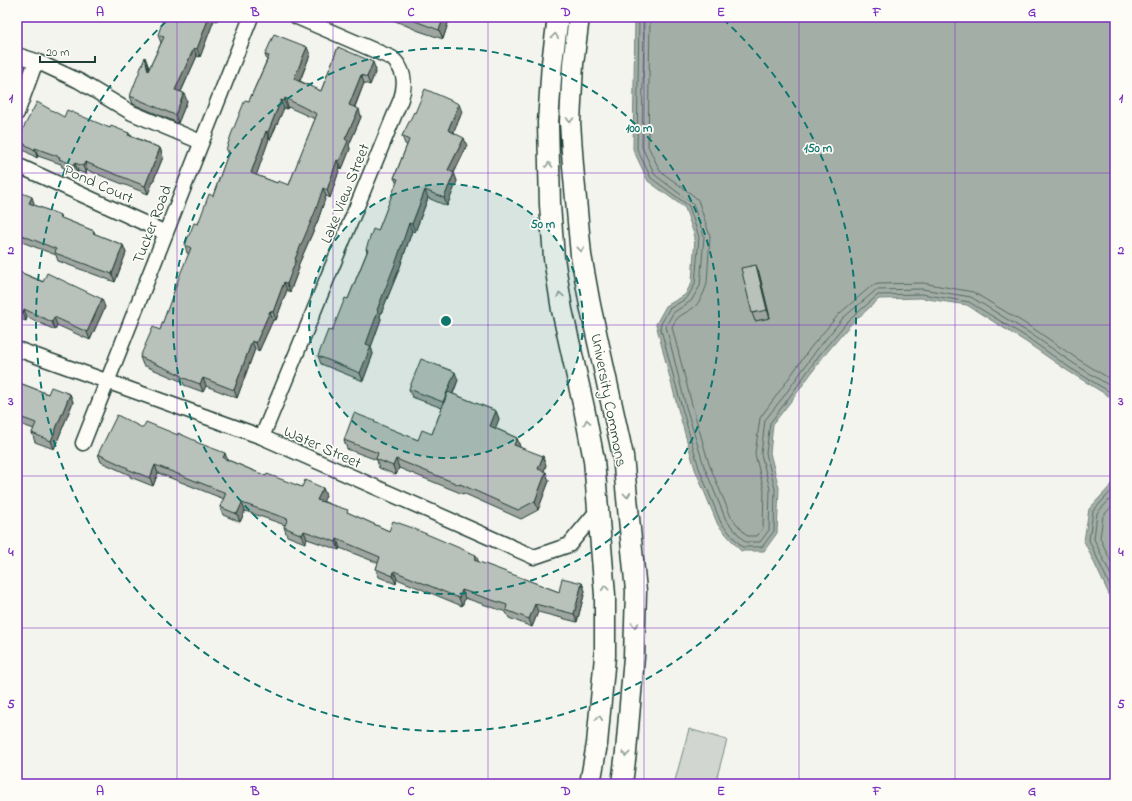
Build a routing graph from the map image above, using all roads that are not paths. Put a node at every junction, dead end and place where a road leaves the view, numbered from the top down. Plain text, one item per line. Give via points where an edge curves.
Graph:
1 (251, 17) edge
2 (297, 17) edge
3 (558, 17) edge
4 (579, 17) edge
5 (17, 55) edge
6 (36, 61) junction
7 (17, 113) edge
8 (201, 142) junction
9 (17, 165) edge
10 (166, 233) junction
11 (17, 348) edge
12 (107, 382) junction
13 (262, 437) junction
14 (83, 443) dead end
15 (598, 510) junction
16 (590, 784) edge
17 (622, 784) edge

1 - 8 street, Tucker Road
2 - 13 street, Lake View Street via 392,58 400,67 404,86 401,99
15 -> 3 main road, University Commons via 594,460 562,310 554,258 548,123
4 -> 17 main road, University Commons via 570,122 581,255 623,456 636,590 634,658
5 - 6 street
6 - 7 street
6 - 8 street via 79,82 132,113
8 - 10 street, Tucker Road
9 - 10 street, Pond Court
10 - 12 street, Tucker Road
11 - 12 street, Water Street
12 - 13 street, Water Street
12 - 14 street, Tucker Road
13 - 15 street, Water Street via 534,557 569,545
16 -> 15 main road, University Commons via 597,744 605,656 605,595

